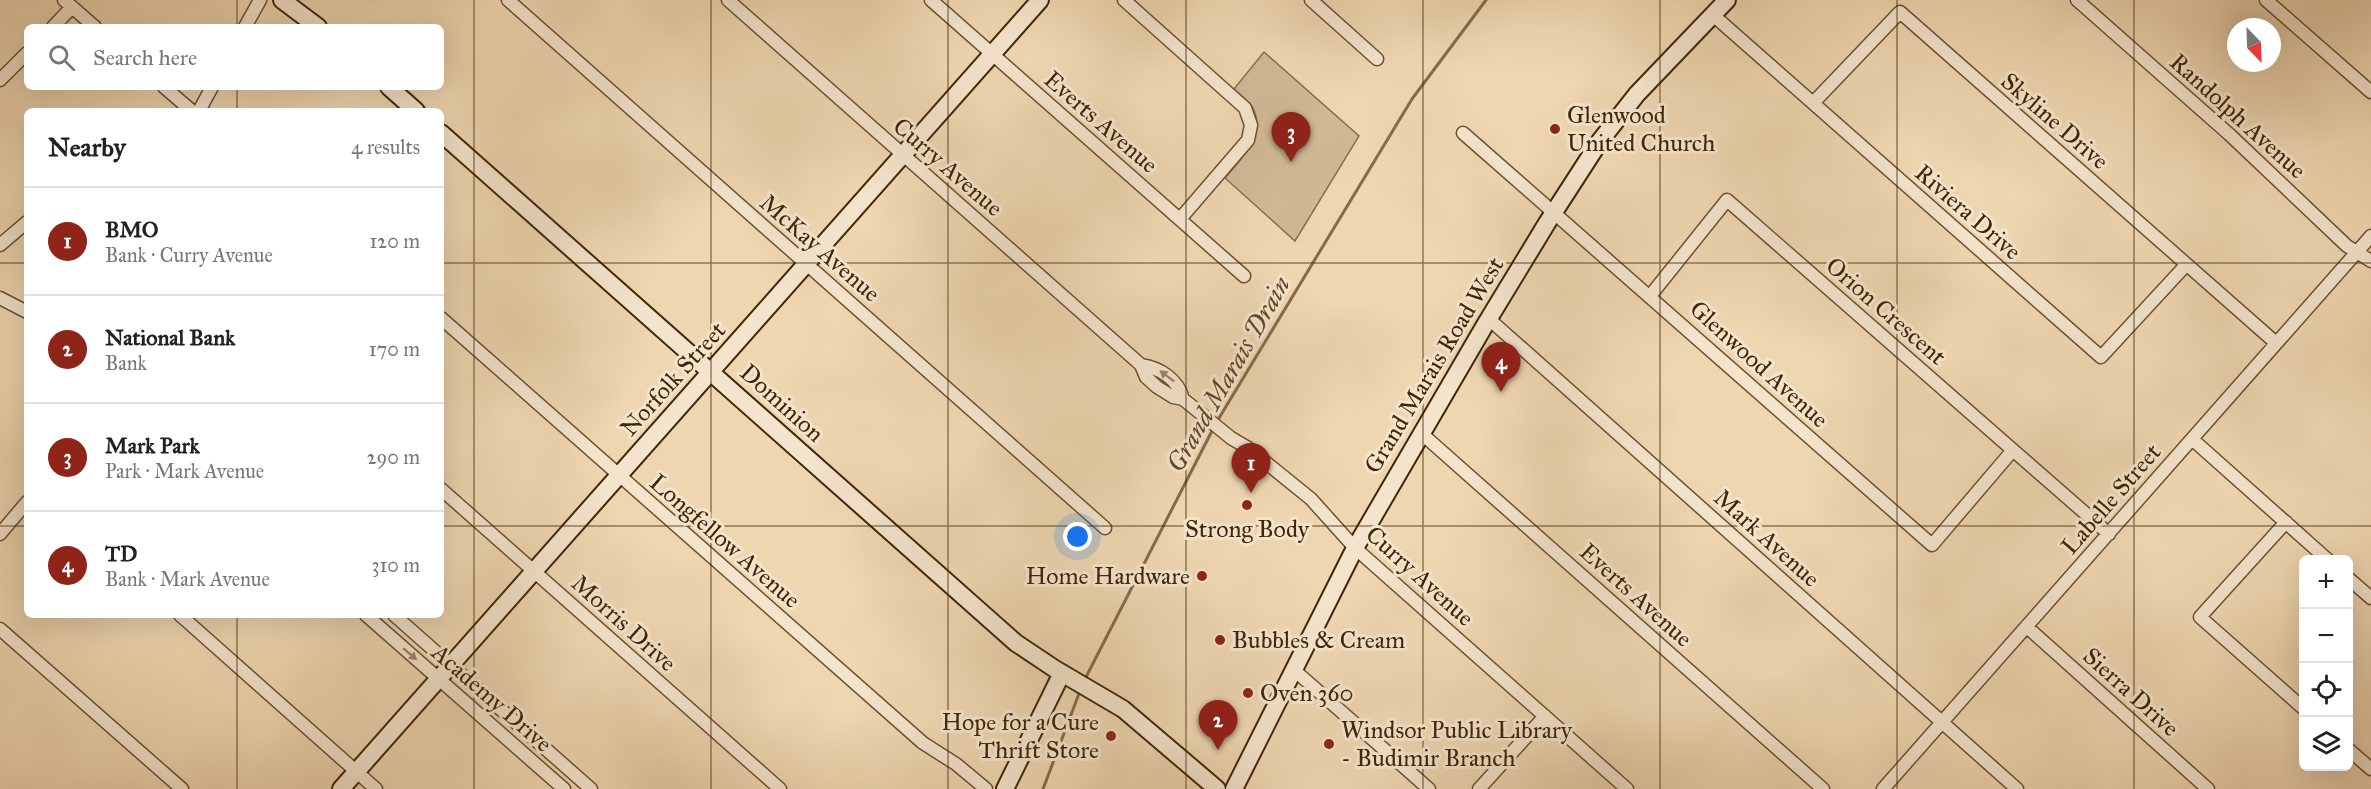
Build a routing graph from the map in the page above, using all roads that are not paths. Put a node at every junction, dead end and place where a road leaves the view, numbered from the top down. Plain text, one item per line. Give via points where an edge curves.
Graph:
1 (260, 0) edge
2 (282, 0) edge
3 (508, 0) edge
4 (728, 0) edge
5 (931, 0) edge
6 (1040, 0) edge
7 (1124, 0) edge
8 (1311, 0) edge
9 (1727, 0) edge
10 (2077, 0) edge
11 (2266, 0) edge
12 (68, 4) edge
13 (1713, 15) junction
14 (55, 24) edge
15 (91, 24) edge
16 (247, 24) edge
17 (314, 24) edge
18 (992, 54) junction
19 (24, 56) edge
20 (1377, 59) dead end
21 (0, 80) edge
22 (168, 90) edge
23 (210, 90) edge
24 (392, 90) edge
25 (2371, 93) edge
26 (1813, 103) junction
27 (188, 108) edge
28 (201, 108) edge
29 (412, 108) edge
30 (1463, 133) dead end
31 (444, 137) edge
32 (903, 155) junction
33 (1555, 211) junction
34 (1180, 219) junction
35 (24, 225) edge
36 (2371, 236) edge
37 (0, 245) edge
38 (2357, 252) junction
39 (2371, 261) edge
40 (806, 264) junction
41 (2186, 265) junction
42 (1244, 276) dead end
43 (1650, 296) junction
44 (0, 298) edge
45 (24, 310) edge
46 (1489, 319) junction
47 (444, 321) edge
48 (2277, 343) junction
49 (711, 372) junction
50 (1422, 432) junction
51 (2192, 439) junction
52 (2013, 450) junction
53 (619, 475) junction
54 (444, 492) edge
55 (24, 506) edge
56 (2286, 522) junction
57 (1105, 528) dead end
58 (0, 534) edge
59 (2109, 534) junction
60 (1355, 548) junction
61 (2322, 555) edge
62 (534, 571) junction
63 (2353, 582) edge
64 (2371, 598) edge
65 (183, 618) edge
66 (369, 618) edge
67 (397, 618) edge
68 (2026, 627) junction
69 (0, 629) edge
70 (451, 666) junction
71 (1293, 669) junction
72 (1062, 673) junction
73 (439, 679) junction
74 (2299, 705) edge
75 (1545, 716) junction
76 (1942, 722) junction
77 (2353, 753) edge
78 (2371, 769) edge
79 (357, 772) junction
80 (182, 789) edge
81 (341, 789) edge
82 (376, 789) edge
83 (564, 789) edge
84 (591, 789) edge
85 (780, 789) edge
86 (986, 789) edge
87 (1005, 789) edge
88 (1217, 789) edge
89 (1234, 789) edge
90 (1429, 789) edge
91 (1479, 789) edge
92 (1627, 789) edge
93 (1823, 789) edge
94 (1883, 789) edge
95 (2017, 789) edge
96 (2208, 789) edge

1 - 16 street
2 - 17 street
3 - 40 street, McKay Avenue
4 - 32 street, Curry Avenue
5 - 18 street, Everts Avenue
6 - 18 street, Norfolk Street
7 - 34 street via 1245,108 1251,125 1248,140
8 - 20 street
9 - 13 street, Grand Marais Road West
10 - 38 street, Randolph Avenue
11 - 25 street
12 - 14 street
12 - 15 street
13 - 26 street, Riviera Drive
13 - 33 street, Grand Marais Road West via 1613,123
18 - 32 street, Norfolk Street
18 - 34 street, Everts Avenue
19 - 21 street
22 - 27 street
23 - 28 street
24 - 29 street
26 - 41 street, Skyline Drive via 1900,12
26 - 41 street, Riviera Drive via 2101,357
30 - 33 street, Glenwood Avenue
31 - 49 street, Dominion
32 - 40 street, Norfolk Street
32 - 60 street, Curry Avenue via 1141,365 1157,387 1184,399 1280,473 1311,499
33 - 43 street, Glenwood Avenue
33 - 46 street, Grand Marais Road West
34 - 42 street, Everts Avenue
35 - 37 street
36 - 38 street, Labelle Street
38 - 39 street, Randolph Avenue
38 - 48 street, Labelle Street
40 - 49 street, Norfolk Street
40 - 57 street, McKay Avenue
41 - 48 street, Skyline Drive
43 - 52 street, Glenwood Avenue via 1932,545
43 - 52 street, Orion Crescent via 1727,200
44 - 45 street
46 - 50 street, Grand Marais Road West
46 - 76 street, Mark Avenue
47 - 53 street, Longfellow Avenue
48 - 51 street, Labelle Street
49 - 53 street, Norfolk Street
49 - 72 street, Dominion via 1016,643
50 - 60 street, Grand Marais Road West
50 - 93 street, Everts Avenue
51 - 56 street
51 - 59 street, Labelle Street
52 - 59 street, Orion Crescent
53 - 62 street, Norfolk Street
53 - 86 street, Longfellow Avenue via 923,743
54 - 62 street, Morris Drive
55 - 58 street
56 - 61 street
56 - 74 street via 2200,617
59 - 68 street, Labelle Street
60 - 71 street, Grand Marais Road West
60 - 75 street, Curry Avenue
62 - 70 street, Norfolk Street
62 - 85 street, Morris Drive
63 - 64 street
65 - 79 street
66 -> 73 street, Academy Drive
67 - 70 street, Academy Drive
68 - 76 street, Labelle Street
68 - 96 street, Sierra Drive
69 - 80 street
70 - 73 street, Norfolk Street
70 - 84 street, Academy Drive
71 - 89 street, Grand Marais Road West
71 - 90 street
72 - 87 street
72 - 88 street, Dominion via 1123,709
73 - 79 street, Norfolk Street
73 - 83 street, Academy Drive
75 - 91 street
75 - 92 street, Curry Avenue
76 - 94 street, Labelle Street
76 - 95 street, Mark Avenue
77 - 78 street
79 - 81 street, Norfolk Street
79 - 82 street

